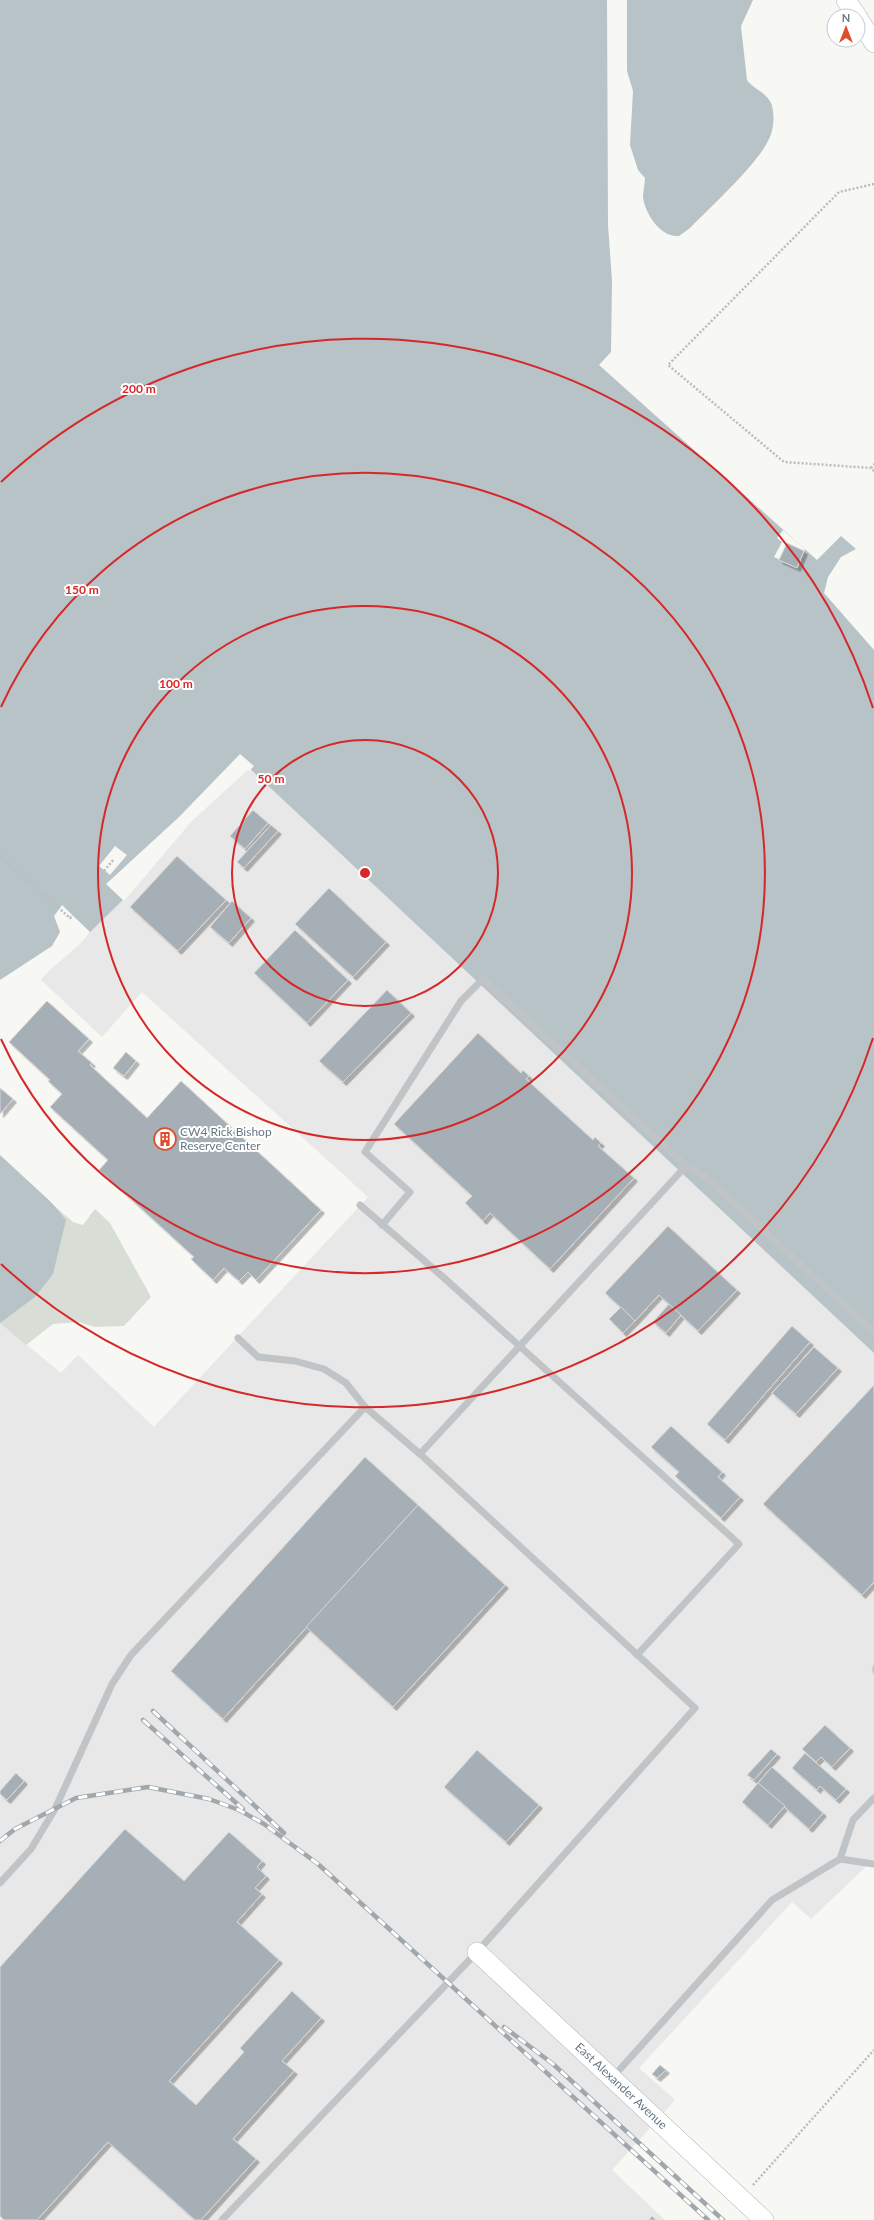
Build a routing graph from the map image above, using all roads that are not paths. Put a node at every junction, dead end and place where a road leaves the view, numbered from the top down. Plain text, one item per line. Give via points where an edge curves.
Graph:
1 (866, 31) edge
2 (874, 43) edge
3 (686, 1166) junction
4 (360, 1206) dead end
5 (382, 1225) junction
6 (874, 1332) edge
7 (238, 1338) dead end
8 (520, 1346) junction
9 (365, 1407) junction
10 (420, 1454) junction
11 (638, 1655) junction
12 (874, 1798) edge
13 (840, 1859) junction
14 (874, 1864) edge
15 (0, 1883) edge
16 (477, 1952) junction
17 (612, 2078) junction
18 (222, 2220) edge
19 (764, 2220) edge

1 - 2 street
3 - 5 lane via 483,979 461,1001 365,1152 410,1192
3 - 6 lane via 710,1181
3 - 8 lane
4 - 5 lane
5 - 8 lane
7 - 9 lane via 258,1356 295,1361 324,1369 346,1383
8 - 10 lane
8 - 11 lane via 739,1544
9 - 10 lane
9 - 15 lane via 131,1655 112,1684 51,1815 31,1849
10 - 11 lane
11 - 16 lane via 695,1708
12 - 13 lane via 853,1820
13 - 14 lane
13 - 17 lane via 772,1900
16 - 17 street, East Alexander Avenue
16 - 18 lane
17 - 19 street, East Alexander Avenue

